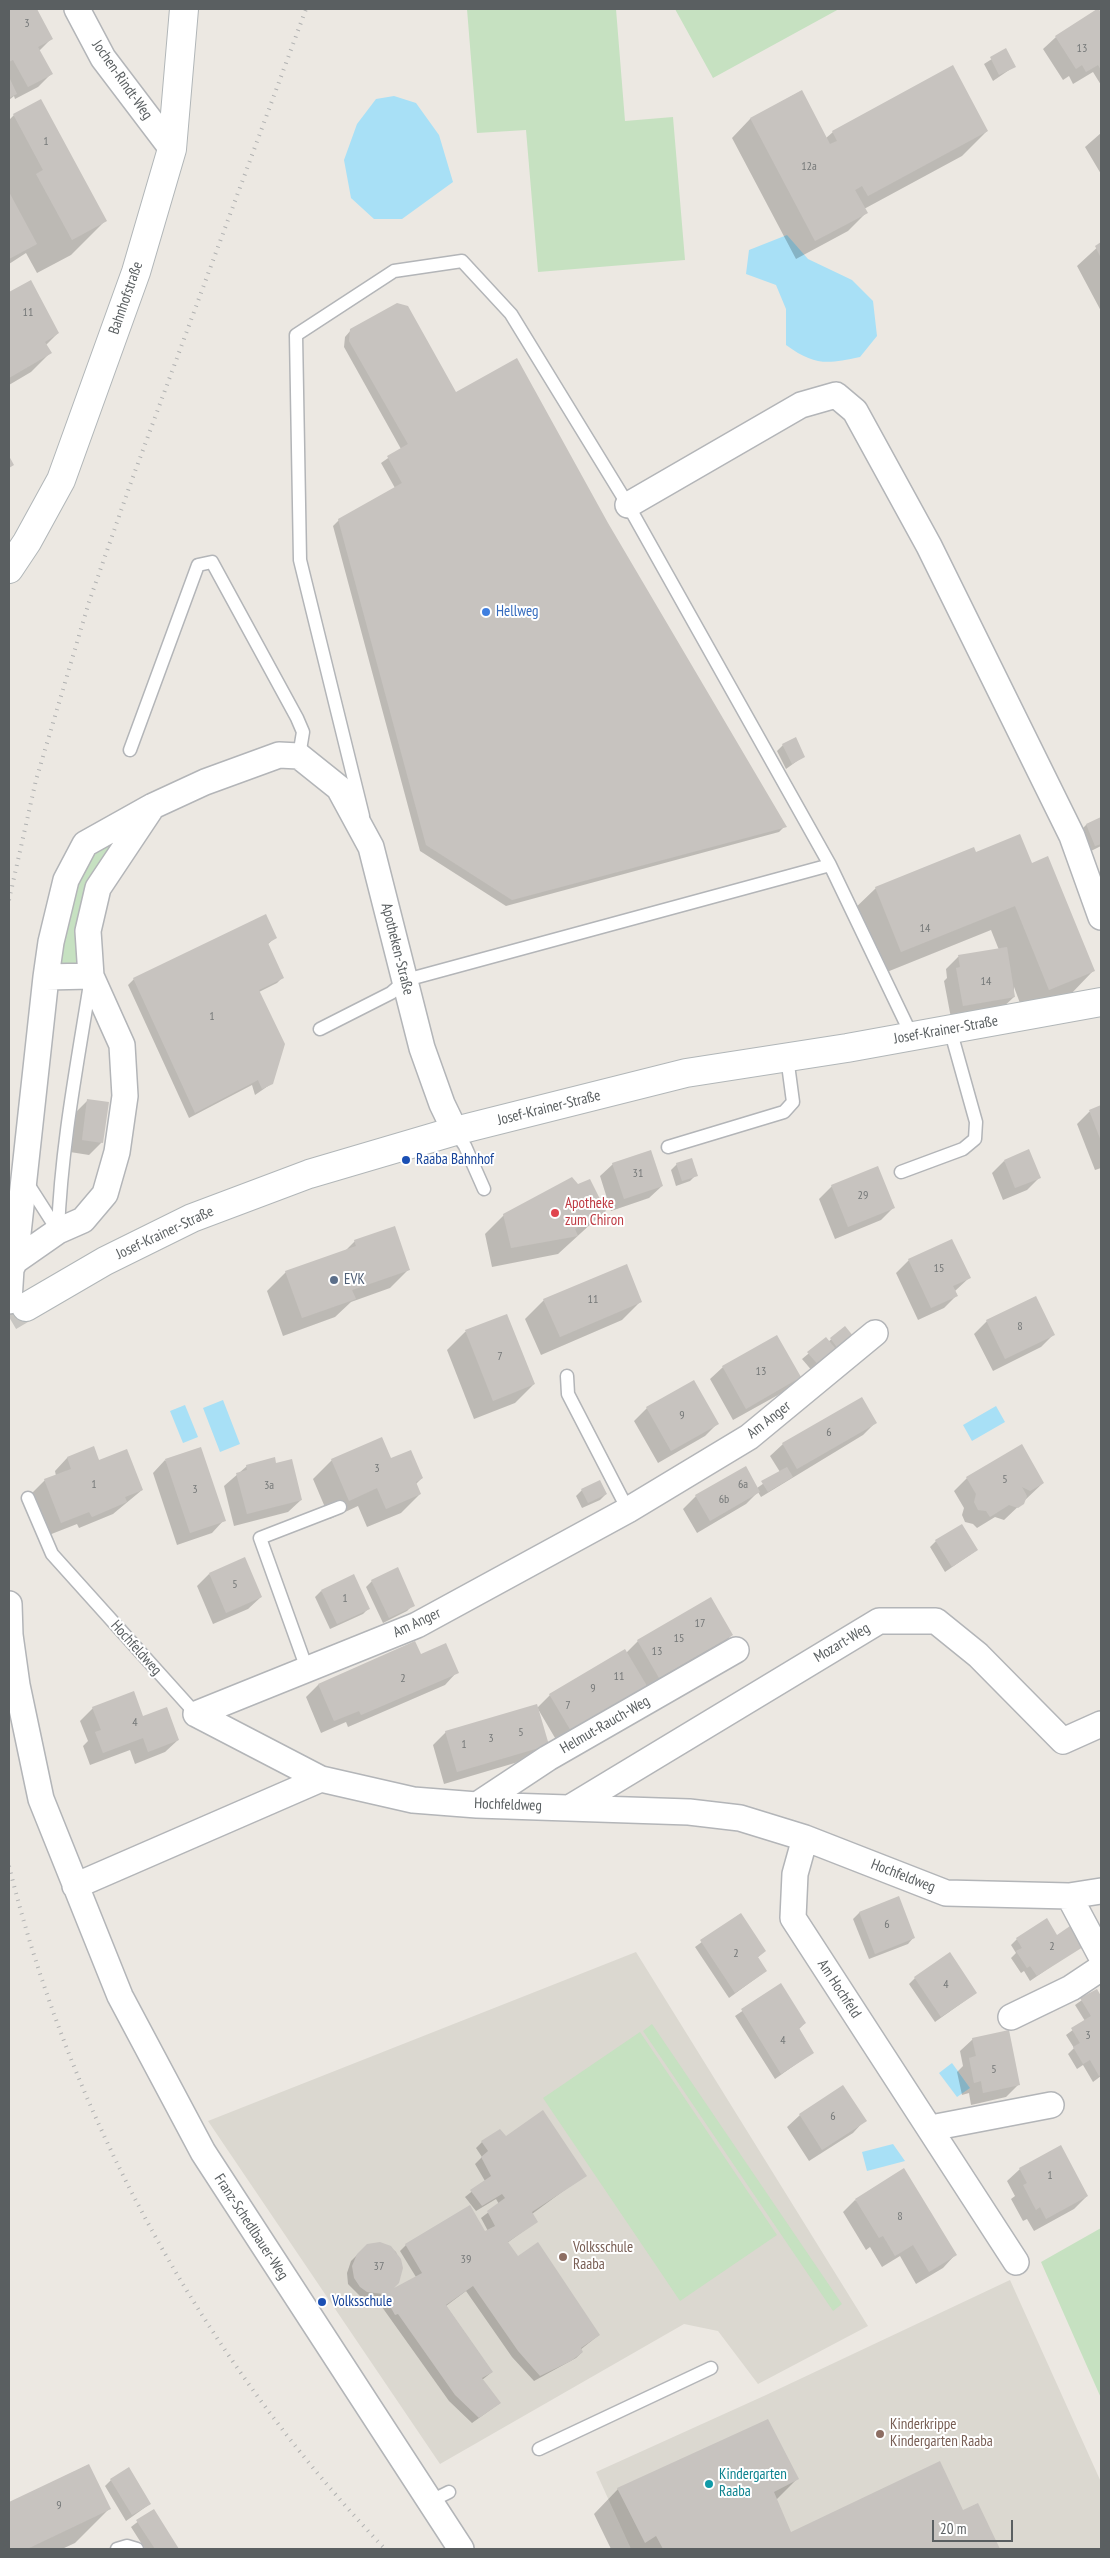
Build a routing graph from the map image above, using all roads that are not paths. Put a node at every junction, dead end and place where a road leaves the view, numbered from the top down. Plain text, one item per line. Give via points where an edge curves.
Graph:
1 (77, 9) edge
2 (184, 9) edge
3 (172, 148) junction
4 (628, 505) junction
5 (9, 569) edge
6 (130, 750) dead end
7 (299, 756) junction
8 (153, 806) junction
9 (371, 847) junction
10 (830, 865) junction
11 (1101, 917) edge
12 (91, 976) junction
13 (46, 977) junction
14 (406, 980) junction
15 (1101, 1002) edge
16 (320, 1029) dead end
17 (950, 1029) junction
18 (912, 1036) junction
19 (787, 1057) junction
20 (455, 1131) junction
21 (668, 1147) dead end
22 (900, 1172) dead end
23 (24, 1179) junction
24 (484, 1189) dead end
25 (58, 1231) junction
26 (15, 1261) junction
27 (15, 1298) edge
28 (875, 1333) dead end
29 (567, 1376) dead end
30 (28, 1498) dead end
31 (340, 1507) dead end
32 (628, 1510) junction
33 (9, 1604) edge
34 (736, 1650) dead end
35 (307, 1670) junction
36 (196, 1714) junction
37 (1101, 1724) edge
38 (321, 1779) junction
39 (477, 1805) junction
40 (571, 1807) junction
41 (805, 1838) junction
42 (75, 1886) junction
43 (1101, 1891) edge
44 (1069, 1896) junction
45 (1101, 1956) edge
46 (1101, 1968) edge
47 (1011, 2017) dead end
48 (1051, 2105) dead end
49 (931, 2128) junction
50 (1016, 2262) dead end
51 (711, 2368) dead end
52 (539, 2449) dead end
53 (117, 2549) edge
54 (136, 2549) edge
55 (461, 2549) edge

1 - 3 street, Jochen-Rindt-Weg via 103,58
2 - 3 main road, Bahnhofstraße
3 - 5 main road, Bahnhofstraße via 136,272 61,480
4 - 9 lane, Apotheken-Straße via 511,314 462,261 394,272 296,335 300,560
4 - 10 lane
4 - 11 street via 801,404 836,395 855,411 929,546 1072,836
6 - 7 lane via 198,565 212,562 297,718 303,732
7 - 8 street via 280,755 205,782
7 - 9 street via 339,788
8 - 12 street via 98,888 88,931
8 - 13 street via 85,844 66,880 50,942
9 - 14 street, Apotheken-Straße
10 - 14 lane
10 - 18 lane
12 - 13 street
12 - 25 lane via 68,1132
12 - 25 street via 122,1046 125,1096 118,1152 105,1194 83,1220
13 - 23 street
14 - 16 lane via 391,993
14 - 20 street, Apotheken-Straße via 422,1048
15 - 17 main road, Josef-Krainer-Straße
17 - 18 main road, Josef-Krainer-Straße
17 - 22 lane via 976,1122 975,1139 963,1149
18 - 19 main road, Josef-Krainer-Straße
19 - 20 main road, Josef-Krainer-Straße via 686,1073
19 - 21 lane via 793,1102 784,1112
20 - 24 lane
20 - 27 main road, Josef-Krainer-Straße via 309,1174 192,1218 105,1261
23 - 25 lane
23 - 26 street
25 - 26 street
26 - 27 street via 11,1269
28 - 32 street, Am Anger via 749,1437
29 - 32 lane via 568,1394
30 - 36 lane, Hochfeldweg via 52,1554
31 - 35 lane via 260,1538
32 - 35 street, Am Anger via 417,1625
33 - 42 street, Franz-Schedlbauer-Weg via 17,1685 41,1799
34 - 39 street, Helmut-Rauch-Weg via 548,1758
35 - 36 street, Am Anger
36 - 38 street, Hochfeldweg
37 - 40 street, Mozart-Weg via 1063,1741 978,1655 936,1621 879,1621
38 - 39 street, Hochfeldweg via 413,1800
38 - 42 street
39 - 40 street, Hochfeldweg
40 - 41 street, Hochfeldweg via 689,1812 740,1818
41 - 44 street, Hochfeldweg via 946,1893
41 - 49 street, Am Hochfeld via 795,1874 793,1918
42 - 55 street, Franz-Schedlbauer-Weg via 120,1996 203,2152 439,2497
43 - 44 street, Hochfeldweg
44 - 45 street
46 - 47 street via 1071,1988
48 - 49 street
49 - 50 street, Am Hochfeld
51 - 52 lane
53 - 54 lane via 127,2546

